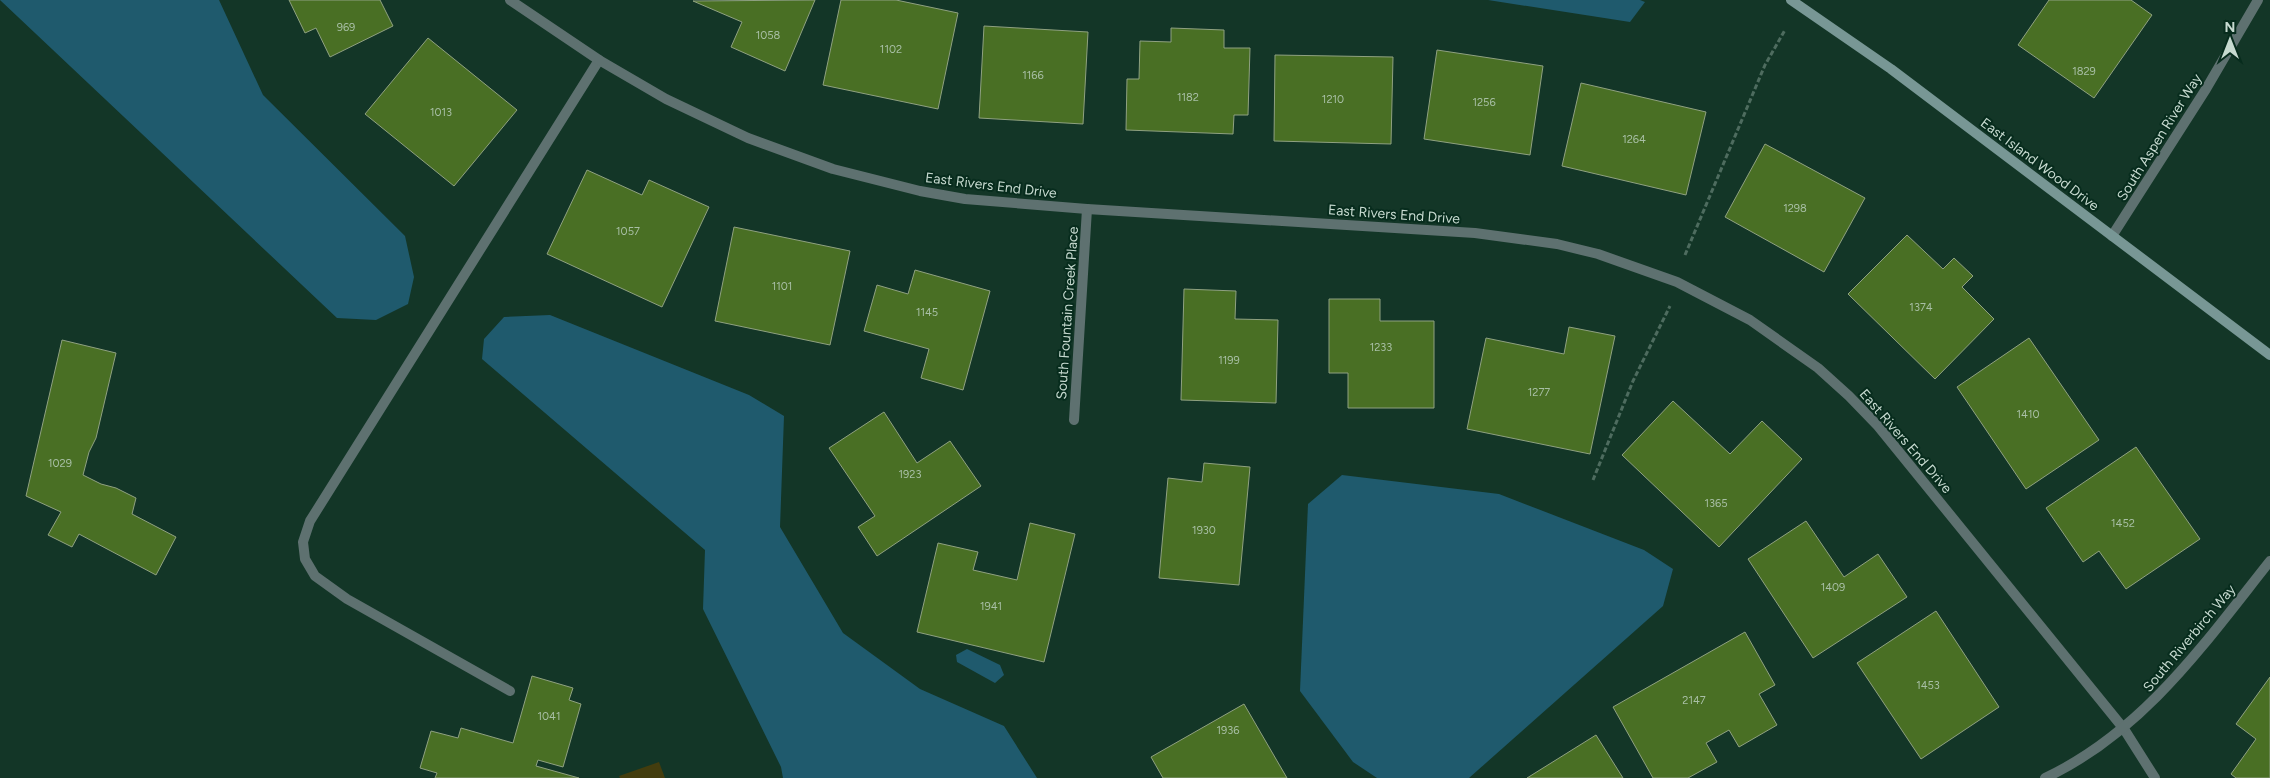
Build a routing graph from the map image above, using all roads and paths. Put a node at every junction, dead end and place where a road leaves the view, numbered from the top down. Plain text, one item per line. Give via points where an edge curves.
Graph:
1 (510, 0) edge
2 (1791, 0) edge
3 (2258, 0) edge
4 (1786, 30) dead end
5 (599, 60) junction
6 (1087, 209) junction
7 (2112, 236) junction
8 (1685, 255) dead end
9 (1670, 306) dead end
10 (2270, 355) edge
11 (1074, 420) dead end
12 (1593, 480) dead end
13 (2270, 561) edge
14 (510, 691) dead end
15 (2124, 729) junction
16 (2045, 778) edge
17 (2155, 778) edge

1 - 5 street, East Rivers End Drive
2 - 7 street, East Island Wood Drive via 1891,69
3 - 7 street, South Aspen River Way via 2206,89
4 - 8 path via 1765,65
5 - 6 street, East Rivers End Drive via 666,98 748,138 833,169 965,199
5 - 14 street via 310,521 303,542 305,559 315,576 347,599
6 - 11 street, South Fountain Creek Place
6 - 15 street, East Rivers End Drive via 1475,233 1582,250 1638,266 1677,282 1750,320 1818,368 1849,396 1878,426
7 - 10 street, East Island Wood Drive
9 - 12 path via 1633,381
13 - 15 street, South Riverbirch Way via 2179,676
15 - 16 street, South Riverbirch Way via 2067,768
15 - 17 street, East Rivers End Drive

